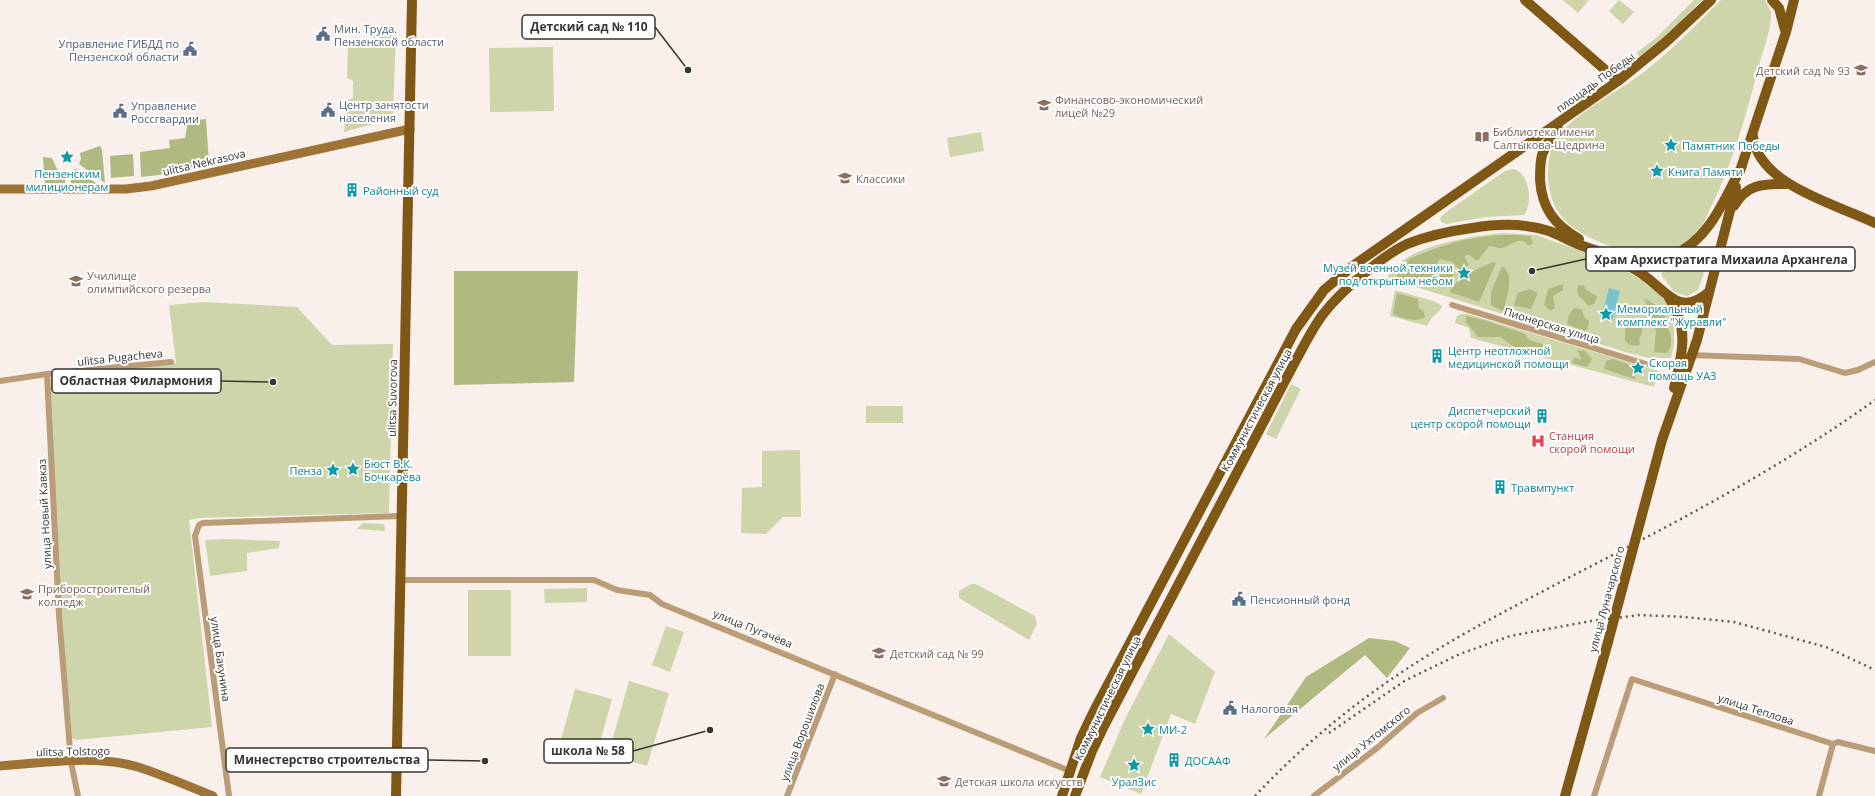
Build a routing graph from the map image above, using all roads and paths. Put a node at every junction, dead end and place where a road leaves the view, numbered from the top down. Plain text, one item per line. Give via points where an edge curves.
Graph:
1 (412, 0) edge
2 (1525, 0) edge
3 (1711, 0) edge
4 (1772, 0) edge
5 (1794, 0) edge
6 (1786, 32) junction
7 (1618, 81) junction
8 (1559, 123) junction
9 (410, 128) junction
10 (1752, 134) junction
11 (1742, 166) junction
12 (1786, 184) junction
13 (0, 189) edge
14 (1728, 215) junction
15 (1875, 223) edge
16 (1600, 252) junction
17 (1709, 292) junction
18 (1669, 298) junction
19 (1452, 305) dead end
20 (1692, 354) junction
21 (1681, 358) junction
22 (171, 362) dead end
23 (1875, 362) edge
24 (1646, 364) dead end
25 (47, 374) junction
26 (0, 381) edge
27 (1672, 408) junction
28 (401, 516) junction
29 (400, 580) junction
30 (835, 674) junction
31 (1443, 698) dead end
32 (1832, 744) junction
33 (1875, 751) edge
34 (71, 762) junction
35 (0, 766) edge
36 (1070, 771) junction
37 (1082, 777) junction
38 (78, 796) edge
39 (212, 796) edge
40 (229, 796) edge
41 (396, 796) edge
42 (787, 796) edge
43 (1062, 796) edge
44 (1075, 796) edge
45 (1314, 796) edge
46 (1564, 796) edge
47 (1594, 796) edge
48 (1819, 796) edge

1 - 9 main road, ulitsa Suvorova
2 - 7 main road
3 - 7 main road, площадь Победы via 1666,42
4 - 6 main road via 1779,8
5 - 6 main road, площадь Победы
6 - 10 main road, площадь Победы
7 - 8 main road, площадь Победы
8 - 16 main road, площадь Победы via 1542,157 1542,197 1546,208 1561,227
8 - 36 main road, Коммунистическая улица via 1510,154 1354,265 1324,290 1296,329 1096,707 1081,738
9 - 13 main road, ulitsa Nekrasova via 150,186 126,189
9 - 28 main road, ulitsa Suvorova
10 - 11 main road, площадь Победы
10 - 12 main road via 1759,158
11 - 14 main road, площадь Победы
11 - 16 main road, площадь Победы via 1710,226 1682,250 1670,257 1652,259 1631,259
12 - 14 main road via 1763,184 1746,190
12 - 15 main road
14 - 17 main road, площадь Победы
16 - 18 main road, площадь Победы via 1645,276
16 - 37 main road, Коммунистическая улица via 1537,228 1500,225 1456,230 1400,248 1342,294 1324,314 1296,360 1103,728
17 - 18 main road via 1689,301 1679,302
17 - 20 main road, улица Луначарского
18 - 21 main road, улица Луначарского via 1682,326
19 - 24 street, Пионерская улица
20 - 21 street
20 - 23 street via 1799,360 1845,373
20 - 27 main road, улица Луначарского
21 - 27 main road, улица Луначарского
22 - 25 street, ulitsa Pugacheva
25 - 26 street, ulitsa Pugacheva
25 - 34 street, улица Новый Кавказ via 59,615
27 - 46 main road, улица Луначарского, bridge
28 - 29 main road, ulitsa Suvorova
28 - 40 street, улица Бакунина via 199,525 195,536
29 - 30 street, улица Пугачёва via 594,580 617,590 650,595 662,604
29 - 41 main road, ulitsa Suvorova
30 - 36 street, улица Пугачёва
30 - 42 street, улица Ворошилова
31 - 45 street, улица Ухтомского via 1417,713 1377,748
32 - 33 street, улица Теплова via 1838,742
32 - 47 street, улица Теплова via 1632,679
32 - 48 street
34 - 35 main road, ulitsa Tolstogo
34 - 38 street, улица Новый Кавказ
34 - 39 main road, ulitsa Tolstogo via 114,762 137,767
36 - 37 main road, улица Пугачёва
36 - 43 main road, Коммунистическая улица
37 - 44 main road, Коммунистическая улица

